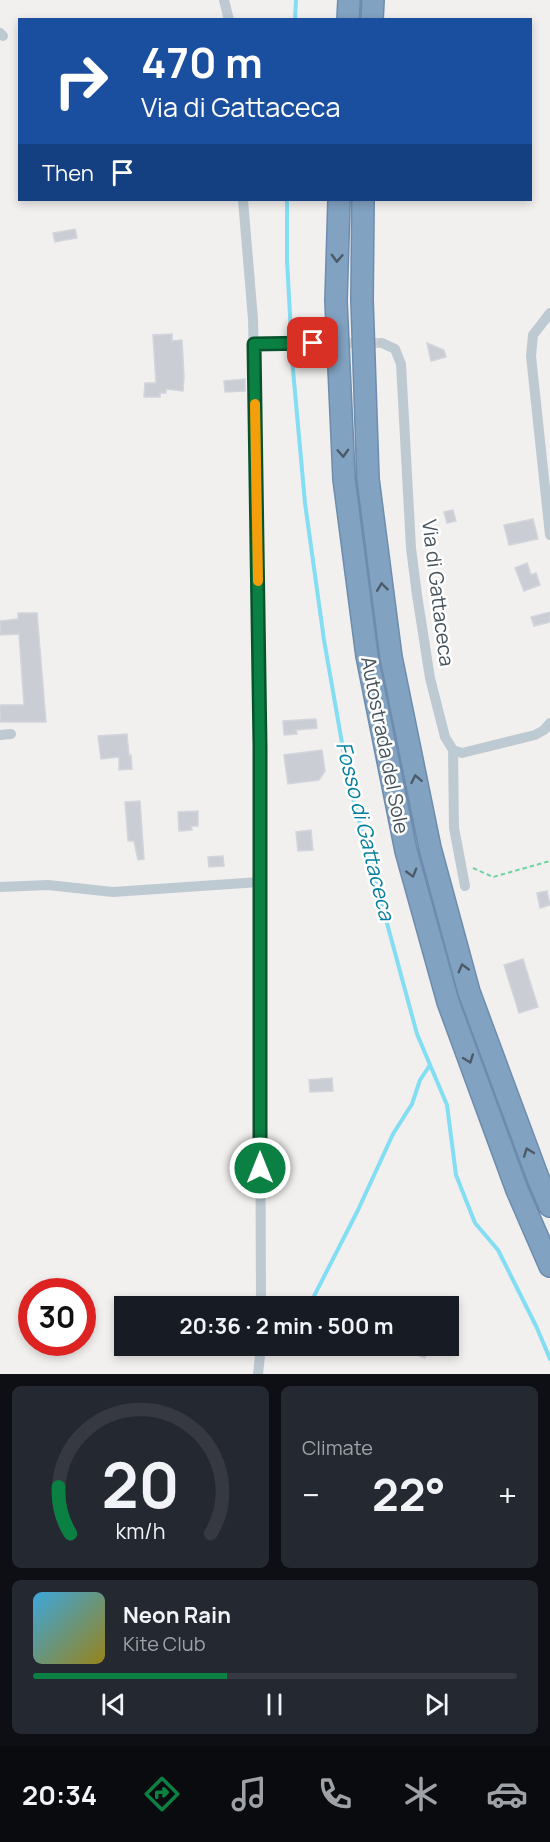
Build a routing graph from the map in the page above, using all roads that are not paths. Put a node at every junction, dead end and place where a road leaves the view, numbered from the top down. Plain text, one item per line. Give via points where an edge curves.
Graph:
1 (224, 0) edge
2 (349, 0) edge
3 (373, 0) edge
4 (228, 18) edge
5 (348, 18) edge
6 (372, 18) edge
7 (243, 201) edge
8 (339, 201) edge
9 (363, 201) edge
10 (550, 313) edge
11 (382, 342) dead end
12 (313, 343) tunnel mouth
13 (254, 344) junction
14 (550, 535) edge
15 (550, 723) edge
16 (453, 750) junction
17 (260, 882) junction
18 (465, 886) dead end
19 (0, 887) edge
20 (550, 1206) edge
21 (550, 1266) edge
22 (261, 1296) edge
23 (260, 1356) edge
24 (258, 1374) edge

1 - 4 street
2 - 5 highway
3 - 6 highway
7 - 13 street
8 -> 21 highway, Autostrada del Sole via 336,301 344,479 367,656 406,851 448,1002 517,1190
20 -> 9 highway, Autostrada del Sole via 469,992 430,848 391,657 368,480
10 - 14 street via 533,335 531,356
11 - 16 street, Via di Gattaceca via 395,349 401,364 417,595 430,678
12 - 13 street
13 - 17 street
15 - 16 street via 535,735 462,753
16 - 18 street via 454,828
17 - 19 street via 113,892 48,885
17 - 22 street
23 - 24 street

